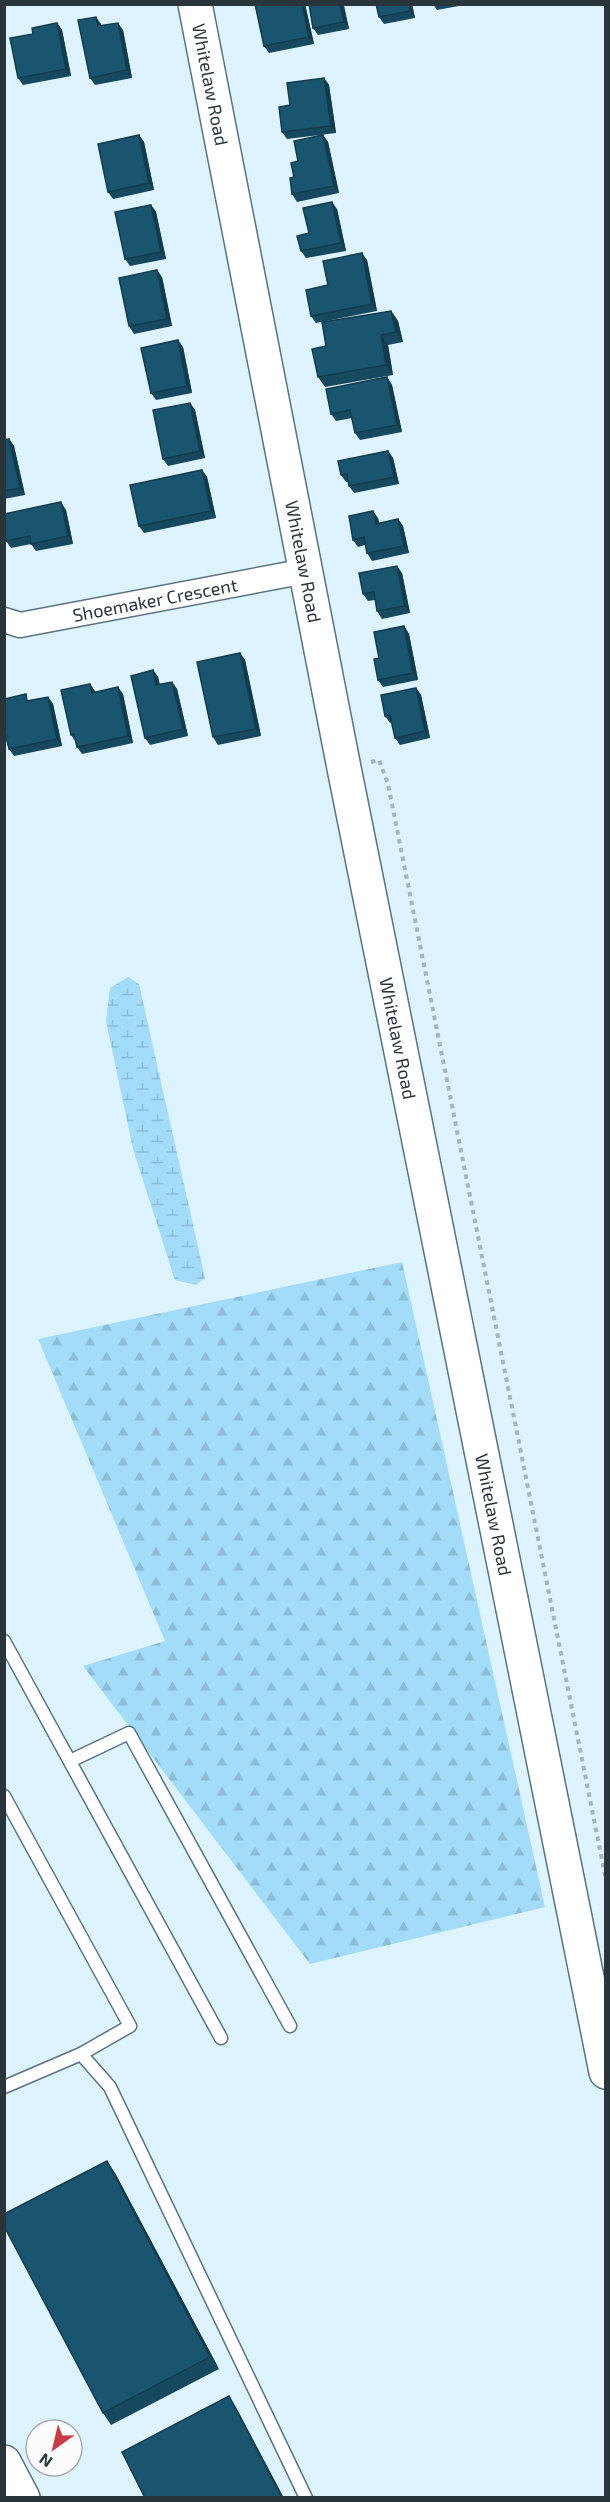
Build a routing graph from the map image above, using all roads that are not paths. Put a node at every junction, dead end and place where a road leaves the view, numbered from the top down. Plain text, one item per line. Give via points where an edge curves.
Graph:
1 (195, 4) edge
2 (306, 571) junction
3 (4, 620) edge
4 (4, 1641) edge
5 (70, 1761) junction
6 (4, 1796) edge
7 (290, 2026) dead end
8 (221, 2037) dead end
9 (81, 2054) junction
10 (606, 2072) edge
11 (4, 2087) edge
12 (4, 2462) edge
13 (23, 2498) edge
14 (306, 2498) edge

1 - 2 street, Whitelaw Road
2 - 3 street, Shoemaker Crescent via 20,625
2 - 10 street, Whitelaw Road
4 - 5 lane
5 - 7 lane via 129,1733
5 - 8 lane
6 - 9 lane via 130,2026
9 - 11 lane
9 - 14 lane via 110,2087 124,2111
12 - 13 street

